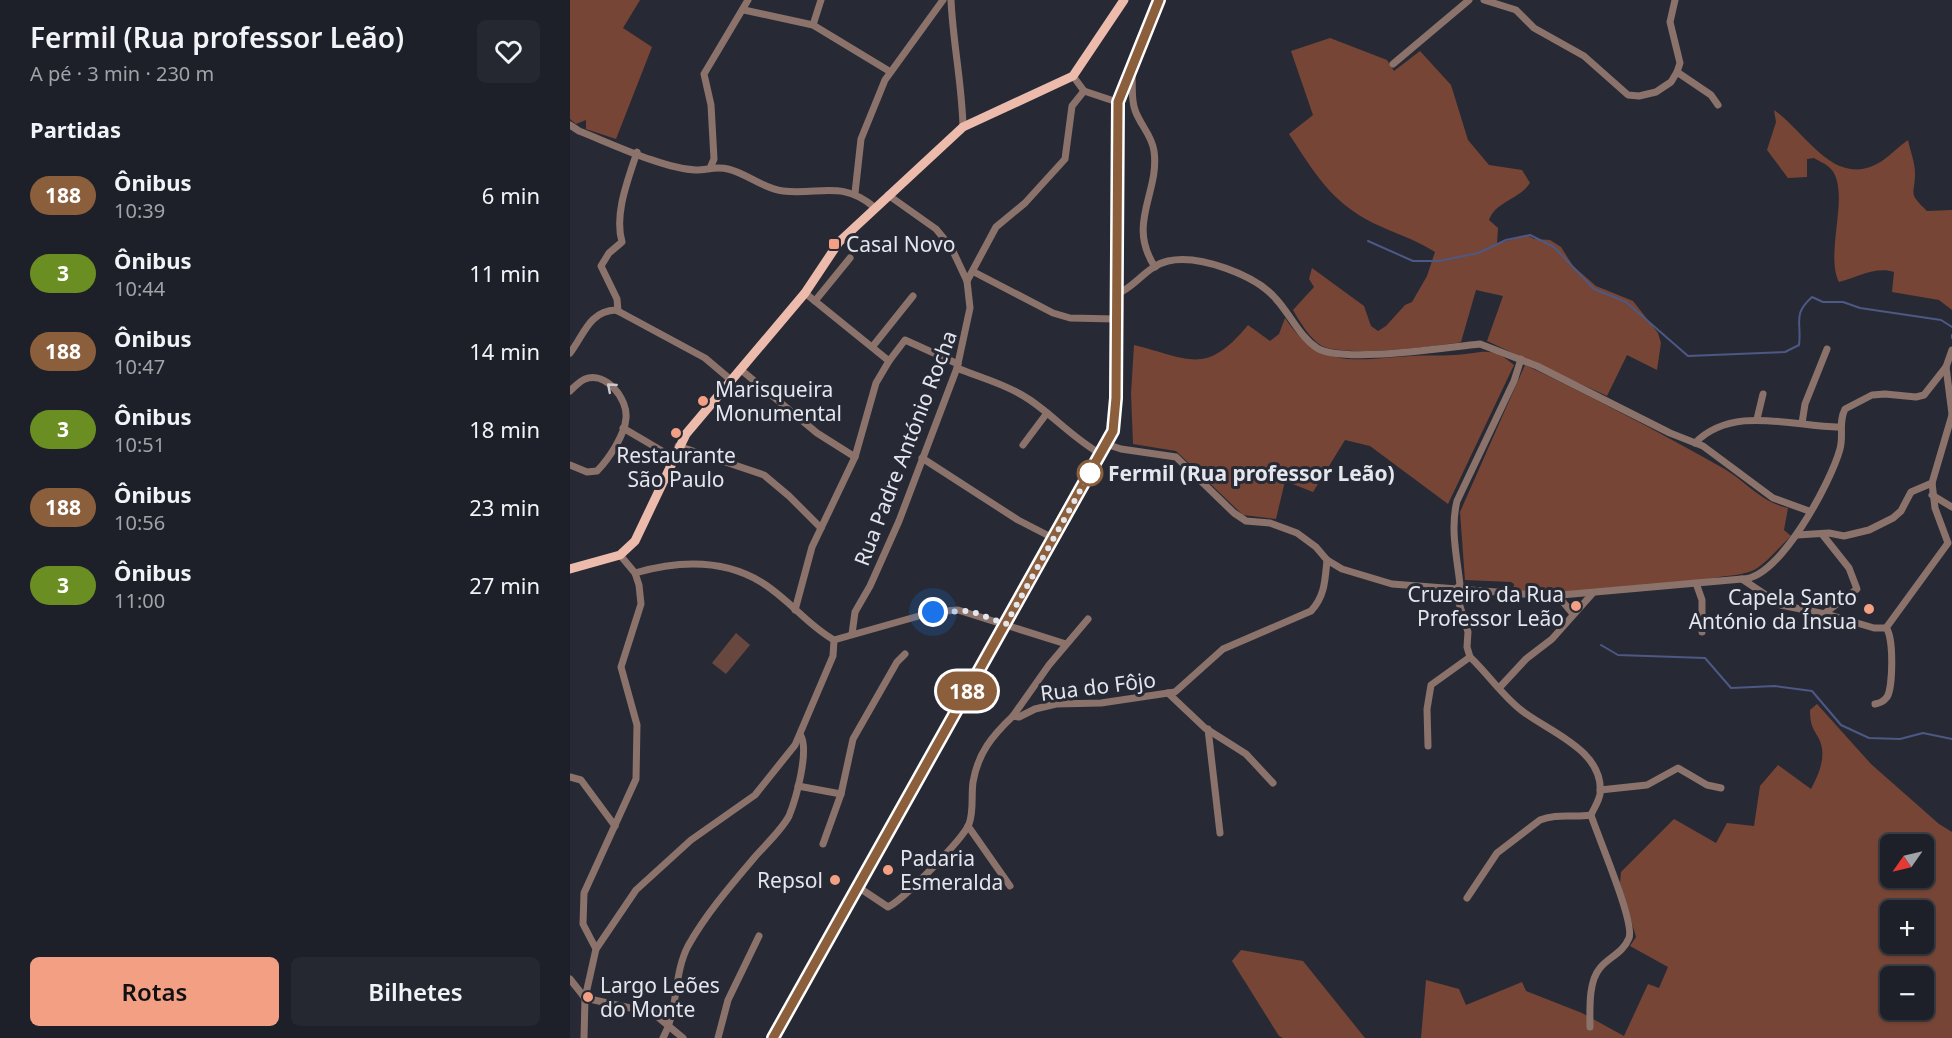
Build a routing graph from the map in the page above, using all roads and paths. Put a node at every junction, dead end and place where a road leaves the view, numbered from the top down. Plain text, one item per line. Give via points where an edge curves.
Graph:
1 (748, 0) edge
2 (821, 0) edge
3 (943, 0) edge
4 (951, 0) edge
5 (1124, 0) edge
6 (1159, 0) edge
7 (1469, 0) edge
8 (1484, 0) edge
9 (1676, 0) edge
10 (744, 10) junction
11 (813, 25) junction
12 (1393, 64) dead end
13 (1130, 67) junction
14 (889, 71) junction
15 (1677, 72) junction
16 (1073, 76) junction
17 (1084, 92) junction
18 (1118, 102) junction
19 (1718, 105) dead end
20 (570, 125) edge
21 (963, 127) junction
22 (636, 152) junction
23 (711, 166) junction
24 (855, 193) junction
25 (888, 195) junction
26 (874, 207) junction
27 (850, 258) dead end
28 (1155, 267) junction
29 (974, 272) junction
30 (967, 281) junction
31 (805, 293) junction
32 (1115, 295) junction
33 (913, 296) dead end
34 (815, 302) junction
35 (618, 311) junction
36 (1115, 319) junction
37 (873, 346) junction
38 (1827, 349) dead end
39 (570, 353) edge
40 (1951, 353) edge
41 (1521, 359) junction
42 (889, 361) junction
43 (957, 366) junction
44 (1946, 367) junction
45 (740, 369) junction
46 (730, 380) junction
47 (570, 391) edge
48 (1763, 394) dead end
49 (1047, 413) junction
50 (1952, 415) edge
51 (1757, 419) junction
52 (1802, 423) junction
53 (1839, 427) junction
54 (623, 428) junction
55 (1695, 443) junction
56 (1106, 444) junction
57 (1023, 445) dead end
58 (678, 446) junction
59 (1101, 454) junction
60 (855, 457) junction
61 (674, 458) junction
62 (922, 458) junction
63 (570, 465) edge
64 (1932, 483) junction
65 (1932, 495) junction
66 (1952, 507) edge
67 (1809, 511) junction
68 (821, 528) junction
69 (1822, 534) junction
70 (1797, 535) junction
71 (1053, 538) junction
72 (1950, 545) edge
73 (620, 555) junction
74 (1327, 560) junction
75 (570, 569) edge
76 (635, 573) junction
77 (1742, 579) junction
78 (1696, 583) junction
79 (1455, 590) junction
80 (1592, 594) junction
81 (1558, 596) junction
82 (795, 610) junction
83 (1574, 614) junction
84 (1819, 614) junction
85 (1088, 619) dead end
86 (1006, 624) junction
87 (1886, 628) junction
88 (1702, 632) dead end
89 (852, 634) junction
90 (834, 640) junction
91 (1066, 644) junction
92 (905, 654) dead end
93 (1470, 657) junction
94 (1500, 687) junction
95 (1168, 693) junction
96 (1875, 704) dead end
97 (1013, 716) junction
98 (1208, 729) junction
99 (801, 736) junction
100 (1428, 746) dead end
101 (570, 777) edge
102 (1273, 783) dead end
103 (798, 786) junction
104 (1721, 788) dead end
105 (1600, 790) junction
106 (841, 794) junction
107 (1591, 815) junction
108 (615, 826) junction
109 (968, 826) junction
110 (1220, 833) dead end
111 (823, 844) dead end
112 (1010, 886) dead end
113 (858, 887) junction
114 (1467, 898) dead end
115 (759, 936) dead end
116 (596, 949) junction
117 (570, 979) edge
118 (585, 998) junction
119 (670, 1026) junction
120 (1590, 1027) dead end
121 (584, 1038) edge
122 (663, 1038) edge
123 (682, 1038) edge
124 (718, 1038) edge
125 (773, 1038) edge

1 - 10 street
2 - 11 street
3 - 14 street
4 - 21 street
5 - 16 main road
6 - 13 main road
7 - 12 street
8 - 15 street via 1516,9 1533,28 1584,56 1628,95 1656,92 1671,82
9 - 15 street via 1670,22 1680,63
10 - 11 street
10 - 23 street via 704,74 711,105
11 - 14 street
13 - 18 main road
13 - 28 street via 1136,112 1155,153 1142,230
14 - 24 street via 861,140
15 - 19 street via 1711,95
16 - 17 street
16 - 21 main road
17 - 18 street
17 - 29 street via 1072,106 1065,159 996,227
18 - 32 main road
20 - 22 street
21 - 25 main road
22 - 23 street via 697,170
22 - 35 street via 620,216 622,242 601,266 617,299
23 - 24 street via 729,169 781,191
24 - 26 street
25 - 26 main road
25 - 30 street, Rua Padre António Rocha via 936,229 951,247
26 - 31 main road via 839,242
27 - 34 street
28 - 32 street via 1130,290
28 - 41 street via 1168,261 1194,262 1251,278 1275,297 1318,348 1341,354 1480,344
29 - 30 street
29 - 36 street via 1053,313 1070,318
30 - 43 street, Rua Padre António Rocha via 970,308
31 - 34 street
31 - 45 main road
32 - 36 main road
33 - 37 street
34 - 37 street
35 - 39 street via 599,313
35 - 46 street via 705,358
36 - 56 main road via 1116,417
37 - 42 street
38 - 52 street via 1805,404
40 - 44 street
41 - 55 street
41 - 79 street via 1457,501 1453,516 1460,585
42 - 43 street via 905,340
42 - 60 street via 876,383
43 - 49 street via 1013,389
43 - 62 street, Rua Padre António Rocha
44 - 50 street
44 - 53 street via 1924,395 1916,398 1885,394 1856,401 1845,409
45 - 46 main road
45 - 60 street via 817,433
46 - 58 main road
54 -> 47 street via 626,407 616,389 602,380 586,379
48 - 51 street
49 - 57 street
49 - 59 street
50 - 64 street
51 - 52 street
51 - 55 street via 1723,427
52 - 53 street
53 - 67 street via 1842,435 1836,459
54 - 61 street
54 - 63 street via 597,471 587,472
55 - 67 street via 1773,498
56 - 59 main road
56 - 74 street via 1176,457 1234,513 1246,521 1270,523 1297,533
58 - 61 main road
58 - 68 street via 764,475
59 - 71 main road
60 - 68 street
61 - 73 main road via 636,541
62 - 71 street
62 - 89 street, Rua Padre António Rocha via 899,521 855,612
64 - 65 street
64 - 69 street via 1911,492 1901,511 1883,524 1844,536
65 - 66 street
65 - 72 street
67 - 70 street
68 - 82 street
69 - 70 street
69 - 84 street via 1850,568 1857,588 1828,613
70 - 77 street via 1753,579
71 - 86 main road
72 - 87 street
73 - 75 main road
73 - 76 street
74 - 79 street via 1356,575 1392,584
74 - 95 street, Rua do Fôjo via 1320,602 1311,611 1223,649 1182,686
76 - 82 street via 695,562 734,571 761,582
76 - 108 street via 641,604 621,667 637,725 636,779
77 - 78 street
77 - 84 street via 1781,605
78 - 80 street
78 - 88 street via 1702,600
79 - 81 street
79 - 93 street via 1468,632
80 - 81 street
80 - 83 street
81 - 83 street
82 - 90 street
83 - 94 street
84 - 87 street
85 - 91 street
86 - 89 street via 958,609
86 - 91 street
86 - 113 main road
87 - 96 street via 1890,632 1892,659 1890,685 1883,702
89 - 90 street
90 - 99 street via 833,656
91 - 97 street
92 - 106 street via 853,739
93 - 94 street
93 - 100 street via 1431,685
94 - 105 street via 1523,712 1584,754 1592,763
95 - 97 street, Rua do Fôjo via 1101,703 1056,704
95 - 98 street
97 - 109 street, Rua do Fôjo via 987,742 980,759
98 - 102 street via 1246,754
98 - 110 street
99 - 103 street via 805,745
99 - 116 street via 755,795 691,840 636,890
101 - 108 street via 581,780
103 - 106 street
103 - 119 street via 783,825 727,890 688,946
104 - 105 street via 1707,785 1678,768 1647,785
105 - 107 street
106 - 111 street
107 - 114 street via 1548,816 1534,823 1497,853
107 - 120 street via 1617,886 1629,938 1621,951 1599,968 1590,1002
108 - 116 street via 584,893 581,909 583,924
109 - 112 street
109 - 113 street via 928,873 894,904 888,907
113 - 125 main road
115 - 124 street via 728,1000
116 - 118 street
117 - 118 street
118 - 119 street via 653,1013
118 - 121 street
119 - 122 street
119 - 123 street

